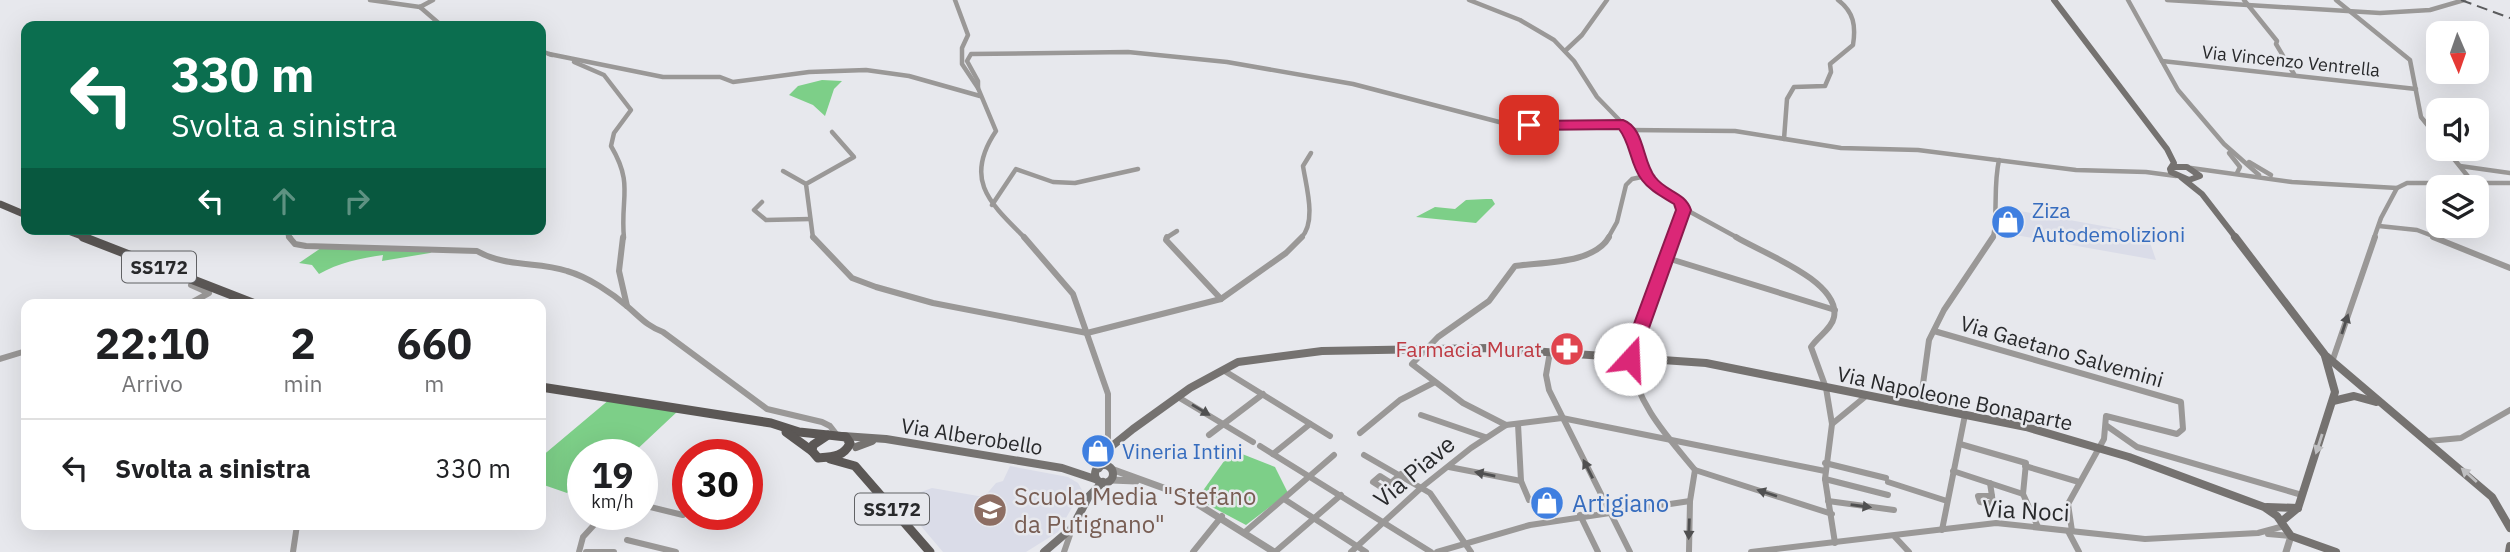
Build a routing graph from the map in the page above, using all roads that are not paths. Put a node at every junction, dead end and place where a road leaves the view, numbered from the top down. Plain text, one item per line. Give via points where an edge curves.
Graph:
1 (370, 0) edge
2 (433, 0) edge
3 (955, 0) edge
4 (1469, 0) edge
5 (1607, 0) edge
6 (1838, 0) edge
7 (2054, 0) edge
8 (2128, 0) edge
9 (2166, 0) edge
10 (2244, 0) edge
11 (2336, 0) edge
12 (2464, 0) edge
13 (420, 7) junction
14 (2252, 8) junction
15 (2351, 12) junction
16 (436, 21) edge
17 (1565, 51) junction
18 (546, 53) edge
19 (549, 54) junction
20 (2162, 61) junction
21 (2294, 74) junction
22 (978, 88) junction
23 (2416, 89) junction
24 (980, 96) junction
25 (2426, 123) edge
26 (1623, 124) junction
27 (1629, 130) junction
28 (832, 132) dead end
29 (1784, 139) junction
30 (2224, 144) junction
31 (2167, 149) junction
32 (1311, 153) dead end
33 (1999, 160) junction
34 (2456, 161) edge
35 (2460, 166) junction
36 (2171, 168) junction
37 (2189, 168) junction
38 (1138, 169) dead end
39 (783, 171) dead end
40 (2146, 172) junction
41 (2237, 173) junction
42 (2510, 173) edge
43 (2467, 175) edge
44 (1646, 176) junction
45 (2260, 176) junction
46 (2179, 177) junction
47 (2199, 177) junction
48 (2277, 178) junction
49 (2426, 183) edge
50 (2510, 183) edge
51 (806, 184) junction
52 (2489, 184) edge
53 (2397, 188) junction
54 (2202, 194) junction
55 (762, 202) dead end
56 (0, 204) edge
57 (992, 205) junction
58 (1683, 208) junction
59 (21, 213) edge
60 (810, 219) junction
61 (2379, 226) junction
62 (1177, 231) dead end
63 (80, 235) edge
64 (287, 235) edge
65 (1667, 258) junction
66 (2510, 268) edge
67 (197, 282) junction
68 (202, 299) edge
69 (242, 299) edge
70 (1221, 299) junction
71 (627, 306) junction
72 (1835, 310) junction
73 (1086, 331) junction
74 (1934, 331) junction
75 (1424, 348) junction
76 (1549, 352) junction
77 (21, 353) edge
78 (2329, 358) junction
79 (0, 359) edge
80 (1630, 359) junction
81 (1222, 369) junction
82 (1435, 382) junction
83 (546, 388) edge
84 (1826, 388) junction
85 (1263, 394) junction
86 (1866, 396) junction
87 (1178, 397) junction
88 (2333, 401) junction
89 (2384, 405) junction
90 (1920, 406) junction
91 (2510, 410) edge
92 (1421, 415) dead end
93 (1965, 415) junction
94 (1562, 418) junction
95 (812, 421) junction
96 (771, 423) junction
97 (1224, 424) junction
98 (1310, 424) junction
99 (1518, 424) junction
100 (1832, 424) junction
101 (1506, 425) junction
102 (2107, 426) junction
103 (1360, 433) dead end
104 (836, 435) junction
105 (1209, 435) dead end
106 (1330, 436) dead end
107 (1485, 437) junction
108 (1671, 439) junction
109 (890, 440) junction
110 (2428, 441) junction
111 (815, 443) junction
112 (1960, 444) junction
113 (2097, 447) junction
114 (851, 449) junction
115 (1111, 449) junction
116 (1272, 454) junction
117 (1364, 455) dead end
118 (1334, 456) dead end
119 (830, 459) junction
120 (2025, 464) junction
121 (855, 466) junction
122 (1449, 467) junction
123 (1112, 469) junction
124 (1695, 470) junction
125 (1825, 471) junction
126 (1953, 471) junction
127 (1401, 474) junction
128 (1101, 476) junction
129 (1310, 476) junction
130 (1521, 481) junction
131 (1392, 482) dead end
132 (2079, 482) junction
133 (1148, 483) junction
134 (1990, 483) junction
135 (1422, 488) junction
136 (2022, 494) junction
137 (1341, 495) junction
138 (1888, 495) dead end
139 (2302, 495) junction
140 (1992, 496) dead end
141 (1284, 499) junction
142 (1529, 500) dead end
143 (1690, 501) junction
144 (1828, 501) junction
145 (1947, 501) junction
146 (2264, 507) junction
147 (2298, 508) junction
148 (1894, 510) dead end
149 (1609, 511) junction
150 (1832, 514) junction
151 (1580, 515) junction
152 (1222, 516) junction
153 (1314, 518) junction
154 (1384, 521) junction
155 (2283, 524) junction
156 (1072, 528) junction
157 (2038, 528) junction
158 (2510, 528) edge
159 (296, 530) edge
160 (589, 530) edge
161 (1942, 530) junction
162 (2070, 531) junction
163 (1245, 532) junction
164 (2258, 533) junction
165 (2291, 536) junction
166 (1895, 537) junction
167 (626, 540) dead end
168 (1464, 541) junction
169 (1835, 543) junction
170 (2510, 546) edge
171 (649, 549) edge
172 (1354, 549) edge
173 (1807, 549) edge
174 (1771, 551) edge
175 (293, 552) edge
176 (579, 552) edge
177 (586, 552) edge
178 (614, 552) edge
179 (676, 552) edge
180 (930, 552) edge
181 (1044, 552) edge
182 (1064, 552) edge
183 (1193, 552) edge
184 (1274, 552) edge
185 (1366, 552) edge
186 (1431, 552) edge
187 (1437, 552) edge
188 (1471, 552) edge
189 (1598, 552) edge
190 (1630, 552) edge
191 (1689, 552) edge
192 (1751, 552) edge
193 (1909, 552) edge
194 (2079, 552) edge
195 (2286, 552) edge
196 (2336, 552) edge
197 (2509, 552) edge

1 - 13 street
2 - 13 street
3 - 22 street via 968,35 962,64
4 - 17 street via 1520,20
5 - 17 street
6 - 29 street via 1852,11 1853,45 1830,64 1832,72 1825,86 1794,87 1787,99
7 - 31 main road
8 - 20 street
9 - 14 street
10 - 14 street
11 - 15 street
12 - 15 street via 2415,13
13 - 16 street
14 - 15 street
14 - 21 street
15 - 23 street via 2410,60
17 - 26 street via 1597,97
18 - 19 street
19 - 24 street via 663,77 720,77 733,82 822,70 881,71
19 - 71 street via 604,75 631,110 611,146 624,168 624,243 619,271
20 - 21 street, Via Vincenzo Ventrella
20 - 30 street via 2178,90
21 - 23 street, Via Vincenzo Ventrella
22 - 24 street
22 - 26 street via 967,61 971,54 1128,52 1300,74 1503,122
23 - 25 street
24 - 57 street via 996,131 982,152 981,177
26 - 27 street
27 - 29 street via 1735,131
27 - 44 street
28 - 51 street via 854,157
29 - 33 street
30 - 41 street via 2240,167
30 - 45 street
30 - 48 street
31 - 36 main road via 2173,159
31 - 37 main road
32 - 70 street via 1303,166 1309,201 1306,233 1286,253
33 - 40 street via 2076,170
33 - 74 street via 1992,242 1972,266
34 - 35 street
35 - 42 street
35 - 43 street
36 - 37 main road
36 - 40 street
36 - 46 main road
37 - 41 street
37 - 47 main road
38 - 57 street via 1075,183 1053,182 1016,169
39 - 51 street
40 - 46 street
41 - 45 street
41 - 47 street
44 - 58 street via 1681,201
44 - 75 street via 1626,185 1617,222 1598,250 1516,265 1490,301
45 - 48 street
46 - 47 main road
46 - 54 main road
47 - 54 main road
48 - 53 street
49 - 53 street
50 - 52 street
51 - 60 street
53 - 61 street
54 - 78 main road
55 - 60 street via 754,210 766,220
56 - 59 main road
57 - 73 street via 1073,293
58 - 65 street
58 - 72 street via 1711,219 1805,274 1828,294
60 - 73 street via 813,239 852,278 933,303
61 - 66 street via 2417,230
78 -> 61 street
62 - 70 street via 1166,240
63 - 67 main road, SS172
64 - 71 street via 295,244 306,246 477,251 526,266 566,270
65 - 72 street
65 - 80 street
67 - 68 street via 191,285 209,293
67 - 69 main road, SS172
70 - 73 street via 1127,326
71 - 95 street via 647,326 663,332 767,409
72 - 84 street via 1832,324 1811,347
73 - 115 street via 1108,394
74 - 90 street
74 - 102 street, Via Gaetano Salvemini via 2180,402 2183,429 2177,434 2106,416
75 - 76 main road, Via Napoleone Bonaparte
75 - 81 main road, Via Napoleone Bonaparte via 1291,354
75 - 82 street via 1412,364
76 - 80 main road, Via Napoleone Bonaparte
76 - 94 street via 1546,375
77 - 79 street
78 - 88 main road
78 - 89 main road
80 - 84 main road, Via Napoleone Bonaparte via 1706,363
80 - 108 street via 1630,373 1640,396
81 - 85 street
81 - 87 main road, Via Napoleone Bonaparte
82 - 101 street
82 - 103 street via 1400,400
83 - 96 main road
84 - 86 main road, Via Napoleone Bonaparte
84 - 100 street
85 - 97 street
85 - 98 street
86 - 90 main road, Via Napoleone Bonaparte
86 - 100 street
87 -> 97 street
87 - 115 main road, Via Napoleone Bonaparte
88 - 89 main road via 2352,396
88 -> 139 main road
89 - 110 main road
90 - 93 main road, Via Napoleone Bonaparte
91 - 110 street via 2461,438
92 - 107 street
93 - 112 street
93 - 113 main road, Via Napoleone Bonaparte
94 - 99 street
94 - 108 street
149 -> 94 street
95 - 104 street via 830,426
95 - 111 street via 818,426
96 - 111 main road
96 - 111 main road
97 - 105 street
97 - 116 street
98 - 106 street
98 - 116 street
99 - 101 street
99 - 130 street
100 - 125 street
101 - 107 street, Via Piave
102 - 113 street
102 - 139 street via 2137,447
104 - 109 main road, Via Alberobello
104 - 111 main road
104 - 114 main road via 848,440
107 - 122 street, Via Piave
108 - 124 street
108 - 125 street
109 - 114 main road via 867,441
109 - 128 main road, Via Alberobello
158 -> 110 main road via 2492,496
111 - 119 main road via 818,458
112 - 120 street
112 - 126 street
113 - 132 street
113 - 146 main road, Via Napoleone Bonaparte
114 - 119 main road
114 - 121 main road
115 - 123 main road
115 - 128 main road
116 - 129 street
117 - 127 street
118 - 129 street
119 - 121 main road, SS172
120 - 132 street
120 - 136 street
121 - 180 main road, SS172
130 -> 122 street
122 - 135 street, Via Piave
123 - 128 main road, Via Alberobello
123 - 128 main road via 1115,477
123 - 133 street
124 - 143 street
150 -> 124 street
125 - 138 street
125 - 144 street
125 - 145 street via 1886,480
126 - 134 street
126 - 145 street
127 - 131 street
127 - 135 street
128 - 133 street
128 - 156 main road
129 - 137 street
129 - 141 street
130 - 142 street
132 - 162 street via 2067,504
133 - 152 street
134 - 136 street
134 - 140 street
135 - 154 street, Via Piave
135 - 168 street
136 - 157 street
137 - 153 street
137 - 154 street
139 - 147 main road
141 - 153 street
141 - 163 street
143 - 149 street
143 -> 191 street
144 -> 148 street
144 - 150 street
145 - 161 street
146 - 147 main road, Via Napoleone Bonaparte
146 - 155 main road, Via Napoleone Bonaparte
147 - 155 main road
149 - 151 street
149 - 190 street
150 - 169 street
151 - 168 street
151 - 189 street
152 - 163 street
152 - 183 street
153 - 172 street
153 - 184 street
154 - 172 street, Via Piave
154 - 186 street
155 - 164 street, Via Noci
155 - 165 main road, Via Napoleone Bonaparte
156 - 181 main road
156 - 182 street
157 - 161 street, Via Noci via 1996,523
157 - 162 street, Via Noci
159 - 175 street
160 - 176 street
161 - 166 street, Via Noci
162 - 164 street, Via Noci via 2145,539
162 - 194 street
163 - 184 street
164 - 165 street, Via Noci
165 - 195 street
165 - 196 main road
166 - 169 street, Via Noci
166 - 193 street
167 - 171 street
168 - 187 street
168 - 188 street
169 - 173 street, Via Noci
170 - 197 main road
171 - 179 street
172 - 185 street
173 - 174 street, Via Noci
174 - 192 street, Via Noci
177 - 178 street

